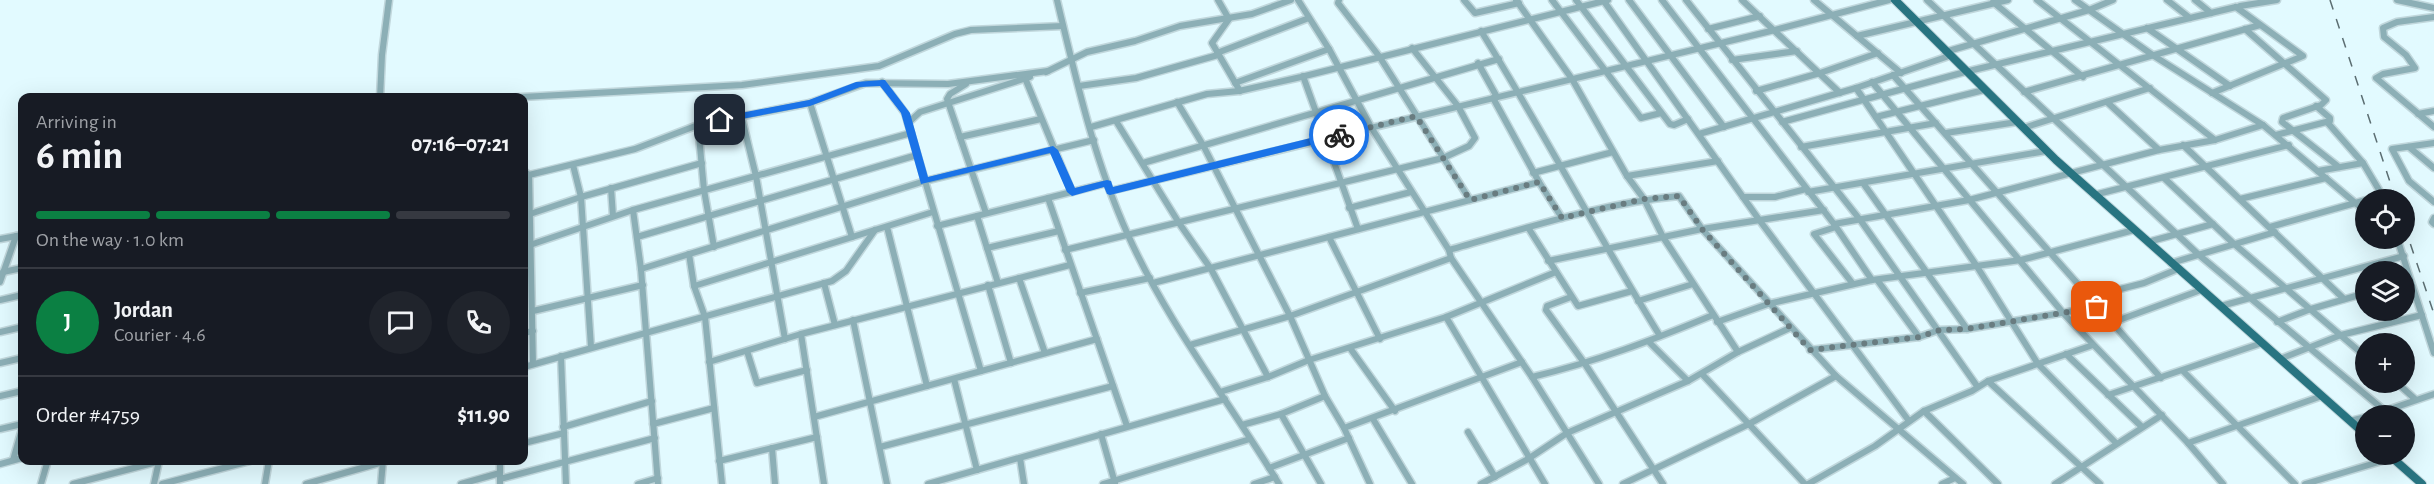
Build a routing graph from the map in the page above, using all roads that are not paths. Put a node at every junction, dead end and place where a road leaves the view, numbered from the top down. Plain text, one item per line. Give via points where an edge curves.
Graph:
1 (389, 0) edge
2 (1057, 0) edge
3 (1218, 0) edge
4 (1291, 0) edge
5 (1298, 0) edge
6 (1339, 0) edge
7 (1464, 0) edge
8 (1552, 0) edge
9 (1576, 0) edge
10 (1605, 0) edge
11 (1629, 0) edge
12 (1662, 0) edge
13 (1686, 0) edge
14 (1742, 0) edge
15 (1814, 0) edge
16 (1889, 0) edge
17 (1895, 0) edge
18 (1927, 0) edge
19 (2008, 0) edge
20 (2037, 0) edge
21 (2075, 0) edge
22 (2113, 0) edge
23 (2167, 0) edge
24 (2195, 0) edge
25 (2234, 0) edge
26 (2277, 0) edge
27 (2397, 0) edge
28 (1517, 2) edge
29 (1992, 2) edge
30 (2238, 6) junction
31 (1581, 7) junction
32 (2434, 8) edge
33 (2089, 10) junction
34 (1561, 12) junction
35 (2211, 13) junction
36 (1942, 15) junction
37 (1760, 16) junction
38 (1833, 16) junction
39 (2434, 17) edge
40 (1308, 18) junction
41 (2060, 18) junction
42 (2190, 18) junction
43 (1229, 19) junction
44 (1530, 20) junction
45 (1914, 21) junction
46 (2259, 25) junction
47 (1063, 26) junction
48 (2025, 28) junction
49 (2147, 28) junction
50 (1708, 29) junction
51 (2245, 29) junction
52 (1775, 30) junction
53 (1481, 31) junction
54 (2124, 34) junction
55 (1857, 36) junction
56 (2090, 42) junction
57 (1970, 43) junction
58 (1719, 44) junction
59 (1412, 48) junction
60 (1698, 48) junction
61 (1329, 49) junction
62 (2177, 49) junction
63 (1797, 51) junction
64 (2052, 51) junction
65 (1878, 53) junction
66 (1217, 54) junction
67 (1947, 54) junction
68 (1670, 55) junction
69 (1379, 56) junction
70 (2154, 56) junction
71 (1498, 58) junction
72 (1071, 59) junction
73 (1647, 60) junction
74 (1732, 60) junction
75 (1478, 63) junction
76 (1994, 65) junction
77 (2285, 65) junction
78 (1338, 66) junction
79 (1625, 66) junction
80 (2121, 66) junction
81 (1048, 71) junction
82 (1604, 71) junction
83 (1965, 72) junction
84 (1820, 73) junction
85 (1901, 73) junction
86 (1893, 75) junction
87 (1303, 76) junction
88 (2083, 77) junction
89 (1025, 78) junction
90 (1436, 78) junction
91 (1572, 79) junction
92 (882, 82) junction
93 (969, 82) junction
94 (1872, 82) junction
95 (1235, 83) junction
96 (1079, 86) junction
97 (2230, 86) junction
98 (1856, 88) junction
99 (2150, 88) junction
100 (1905, 89) junction
101 (1398, 90) junction
102 (1984, 90) junction
103 (1240, 91) junction
104 (1756, 91) junction
105 (1519, 92) junction
106 (2024, 92) junction
107 (380, 93) edge
108 (1840, 93) junction
109 (2212, 93) junction
110 (1882, 96) junction
111 (528, 97) edge
112 (1495, 98) junction
113 (1864, 100) junction
114 (948, 102) junction
115 (1177, 102) junction
116 (1357, 102) junction
117 (2107, 102) junction
118 (810, 103) junction
119 (1458, 106) junction
120 (2316, 106) junction
121 (1921, 107) junction
122 (2434, 111) edge
123 (1774, 112) junction
124 (1896, 112) junction
125 (1661, 113) junction
126 (1317, 114) junction
127 (2418, 114) junction
128 (741, 115) junction
129 (1416, 116) junction
130 (1876, 117) junction
131 (1041, 118) junction
132 (1751, 118) junction
133 (1688, 119) junction
134 (2054, 119) junction
135 (1116, 121) junction
136 (2327, 122) junction
137 (908, 123) junction
138 (1782, 123) junction
139 (1936, 123) junction
140 (698, 125) junction
141 (2020, 125) junction
142 (2263, 125) junction
143 (1371, 127) junction
144 (1724, 127) junction
145 (2434, 127) edge
146 (1091, 128) junction
147 (1912, 128) junction
148 (2294, 131) junction
149 (911, 133) junction
150 (1887, 133) junction
151 (1946, 133) junction
152 (1699, 134) junction
153 (2276, 135) junction
154 (960, 137) junction
155 (1325, 138) junction
156 (1094, 140) junction
157 (2215, 140) junction
158 (2434, 143) edge
159 (1203, 145) junction
160 (2289, 145) junction
161 (2183, 146) junction
162 (1800, 147) junction
163 (2409, 147) junction
164 (1053, 150) junction
165 (2159, 150) junction
166 (2046, 151) junction
167 (1613, 152) junction
168 (917, 155) junction
169 (827, 156) junction
170 (1443, 158) junction
171 (1718, 161) junction
172 (702, 163) junction
173 (1143, 163) junction
174 (2363, 163) junction
175 (1972, 164) junction
176 (573, 165) junction
177 (1211, 165) junction
178 (2102, 165) junction
179 (2204, 166) junction
180 (1560, 167) junction
181 (2339, 167) junction
182 (2434, 168) edge
183 (1397, 169) junction
184 (1943, 169) junction
185 (971, 170) junction
186 (2318, 171) junction
187 (528, 173) edge
188 (1533, 173) junction
189 (2070, 173) junction
190 (1914, 174) junction
191 (756, 176) junction
192 (1627, 176) junction
193 (2164, 178) junction
194 (2326, 178) junction
195 (835, 180) junction
196 (1153, 180) junction
197 (925, 181) junction
198 (1539, 182) junction
199 (1107, 183) junction
200 (1341, 183) junction
201 (1863, 183) junction
202 (1834, 187) junction
203 (611, 188) junction
204 (2126, 188) junction
205 (2379, 189) edge
206 (704, 190) junction
207 (1807, 190) junction
208 (1110, 191) junction
209 (1072, 192) junction
210 (1411, 192) junction
211 (1998, 193) junction
212 (528, 194) edge
213 (2094, 195) junction
214 (1743, 196) junction
215 (581, 197) junction
216 (1048, 198) junction
217 (1644, 199) junction
218 (1470, 200) junction
219 (1969, 200) junction
220 (2240, 200) junction
221 (761, 202) junction
222 (2355, 202) joint
223 (2434, 202) edge
224 (1935, 205) junction
225 (843, 207) junction
226 (1349, 208) junction
227 (1233, 209) junction
228 (633, 210) junction
229 (1824, 210) junction
230 (933, 212) junction
231 (1424, 212) junction
232 (986, 213) junction
233 (1587, 213) junction
234 (530, 214) junction
235 (613, 216) junction
236 (977, 216) junction
237 (1888, 216) junction
238 (709, 218) junction
239 (1562, 218) junction
240 (2434, 218) edge
241 (1760, 221) junction
242 (1861, 221) junction
243 (1179, 223) junction
244 (2213, 224) junction
245 (2434, 224) edge
246 (937, 225) junction
247 (582, 226) junction
248 (1835, 226) junction
249 (886, 227) junction
250 (1358, 229) junction
251 (1529, 229) junction
252 (1702, 229) junction
253 (875, 230) junction
254 (2133, 230) junction
255 (2272, 230) junction
256 (766, 231) junction
257 (1059, 231) junction
258 (528, 235) edge
259 (2176, 235) junction
260 (18, 236) edge
261 (1129, 236) junction
262 (637, 237) junction
263 (852, 237) junction
264 (1329, 237) junction
265 (1663, 237) junction
266 (18, 238) edge
267 (0, 239) edge
268 (2148, 243) junction
269 (2233, 243) junction
270 (528, 246) edge
271 (714, 247) junction
272 (987, 248) junction
273 (1605, 249) junction
274 (2401, 249) edge
275 (1065, 250) junction
276 (1449, 250) junction
277 (528, 254) edge
278 (689, 254) junction
279 (2051, 254) junction
280 (2199, 255) junction
281 (1259, 256) junction
282 (2404, 256) junction
283 (1451, 258) junction
284 (2021, 260) junction
285 (1548, 261) junction
286 (2405, 261) edge
287 (772, 262) junction
288 (2171, 263) junction
289 (1071, 265) junction
290 (1976, 265) junction
291 (18, 269) edge
292 (641, 269) junction
293 (1211, 269) junction
294 (2178, 269) junction
295 (1556, 272) junction
296 (1927, 272) junction
297 (2, 273) edge
298 (1898, 275) junction
299 (2321, 277) junction
300 (1018, 278) junction
301 (1875, 280) junction
302 (1152, 281) junction
303 (0, 282) edge
304 (824, 283) junction
305 (998, 283) junction
306 (1693, 284) junction
307 (1854, 284) junction
308 (532, 285) junction
309 (643, 285) junction
310 (988, 285) junction
311 (528, 286) edge
312 (694, 286) junction
313 (2284, 286) junction
314 (2201, 290) junction
315 (1632, 291) junction
316 (1355, 292) junction
317 (957, 293) junction
318 (1080, 293) junction
319 (1815, 294) junction
320 (18, 296) edge
321 (777, 296) junction
322 (2355, 296) edge
323 (1571, 297) junction
324 (2089, 297) junction
325 (589, 298) junction
326 (2249, 298) junction
327 (2415, 298) edge
328 (2344, 299) junction
329 (0, 300) edge
330 (1638, 301) junction
331 (1479, 302) junction
332 (1768, 304) junction
333 (906, 306) junction
334 (2221, 306) junction
335 (2097, 307) junction
336 (2311, 309) junction
337 (533, 310) junction
338 (2064, 314) junction
339 (2422, 315) junction
340 (1290, 316) junction
341 (1446, 316) junction
342 (705, 317) junction
343 (1715, 319) junction
344 (853, 320) junction
345 (2013, 321) junction
346 (2277, 322) junction
347 (2111, 323) junction
348 (835, 325) junction
349 (18, 328) edge
350 (1790, 328) junction
351 (1967, 329) junction
352 (1245, 330) junction
353 (1940, 330) junction
354 (533, 331) junction
355 (0, 332) edge
356 (528, 332) edge
357 (646, 333) junction
358 (801, 334) junction
359 (2340, 335) junction
360 (1660, 336) junction
361 (1919, 337) junction
362 (785, 339) junction
363 (1096, 339) junction
364 (1380, 339) junction
365 (1649, 342) junction
366 (2262, 343) junction
367 (1850, 344) junction
368 (1190, 345) junction
369 (2093, 345) junction
370 (591, 347) junction
371 (1350, 348) junction
372 (2355, 348) edge
373 (2310, 349) junction
374 (1810, 350) junction
375 (747, 351) junction
376 (1738, 352) junction
377 (1045, 353) junction
378 (2434, 353) edge
379 (2066, 354) junction
380 (561, 356) junction
381 (18, 359) edge
382 (2280, 359) junction
383 (1309, 360) junction
384 (709, 362) junction
385 (1522, 362) junction
386 (0, 363) edge
387 (1011, 363) junction
388 (1585, 363) junction
389 (533, 364) junction
390 (2038, 364) junction
391 (528, 366) edge
392 (807, 370) junction
393 (981, 371) junction
394 (2183, 371) junction
395 (1702, 374) junction
396 (1836, 376) junction
397 (1268, 377) junction
398 (1532, 377) junction
399 (2161, 378) junction
400 (954, 379) junction
401 (1484, 379) junction
402 (1688, 381) junction
403 (1989, 381) junction
404 (927, 386) junction
405 (1113, 386) junction
406 (1977, 386) junction
407 (2133, 387) junction
408 (18, 392) edge
409 (1220, 392) junction
410 (2408, 393) edge
411 (2434, 394) edge
412 (2108, 395) junction
413 (0, 396) edge
414 (1325, 396) junction
415 (2322, 396) junction
416 (1225, 399) junction
417 (2415, 399) junction
418 (652, 401) junction
419 (871, 401) junction
420 (2378, 405) edge
421 (2400, 405) edge
422 (714, 408) junction
423 (1395, 411) junction
424 (1924, 411) junction
425 (1281, 414) junction
426 (1616, 414) junction
427 (2162, 415) junction
428 (814, 417) junction
429 (1374, 419) junction
430 (2355, 420) edge
431 (1909, 421) junction
432 (2350, 422) junction
433 (653, 424) junction
434 (965, 424) junction
435 (1749, 424) junction
436 (18, 425) edge
437 (1242, 425) junction
438 (2237, 425) junction
439 (1127, 426) junction
440 (2355, 426) edge
441 (2142, 427) junction
442 (1344, 428) junction
443 (0, 429) edge
444 (1900, 429) junction
445 (564, 430) junction
446 (1468, 432) dead end
447 (1567, 433) junction
448 (1101, 434) junction
449 (817, 437) junction
450 (655, 438) junction
451 (1349, 438) junction
452 (1250, 439) junction
453 (528, 442) edge
454 (18, 443) edge
455 (2116, 443) junction
456 (2188, 443) junction
457 (880, 447) junction
458 (772, 448) junction
459 (1305, 456) junction
460 (1020, 458) junction
461 (18, 459) edge
462 (1528, 459) junction
463 (13, 460) junction
464 (719, 462) junction
465 (565, 463) junction
466 (0, 464) edge
467 (47, 465) edge
468 (146, 465) edge
469 (160, 465) edge
470 (235, 465) edge
471 (268, 465) edge
472 (374, 465) edge
473 (384, 465) edge
474 (2363, 465) edge
475 (2400, 465) edge
476 (2083, 466) junction
477 (1269, 468) junction
478 (977, 470) junction
479 (1654, 470) junction
480 (1495, 477) junction
481 (1955, 478) junction
482 (500, 479) edge
483 (331, 481) edge
484 (658, 481) edge
485 (1277, 481) edge
486 (1114, 483) edge
487 (41, 484) edge
488 (73, 484) edge
489 (154, 484) edge
490 (162, 484) edge
491 (264, 484) edge
492 (306, 484) edge
493 (381, 484) edge
494 (461, 484) edge
495 (566, 484) edge
496 (638, 484) edge
497 (722, 484) edge
498 (775, 484) edge
499 (824, 484) edge
500 (887, 484) edge
501 (930, 484) edge
502 (1024, 484) edge
503 (1103, 484) edge
504 (1254, 484) edge
505 (1321, 484) edge
506 (1370, 484) edge
507 (1412, 484) edge
508 (1481, 484) edge
509 (1545, 484) edge
510 (1599, 484) edge
511 (1623, 484) edge
512 (1664, 484) edge
513 (1806, 484) edge
514 (1942, 484) edge
515 (1963, 484) edge
516 (1998, 484) edge
517 (2055, 484) edge
518 (2100, 484) edge
519 (2223, 484) edge
520 (2295, 484) edge
521 (2305, 484) edge
522 (2422, 484) edge

1 - 107 street
2 - 47 street
3 - 43 street
4 - 43 street
5 - 40 street
6 - 69 street
7 - 28 street via 1475,13
8 - 34 street
9 - 31 street
10 - 31 street
10 - 73 street
11 - 68 street
12 - 60 street
13 - 50 street
14 - 37 street
15 - 38 street
16 - 38 street
17 - 45 main road
18 - 36 street
19 - 29 street
20 - 41 street
21 - 33 street
22 - 33 street
23 - 42 street
24 - 35 street
25 - 30 street
26 - 30 street
27 - 32 street
28 - 44 street
29 - 36 street
29 - 48 street
30 - 35 street
30 - 46 street
31 - 34 street
31 - 79 street
33 - 41 street
33 - 54 street
34 - 44 street
34 - 82 street
35 - 42 street
36 - 45 street
36 - 57 street
37 - 50 street
37 - 52 street
38 - 52 street
38 - 55 street
39 - 127 street via 2397,21 2383,28 2384,37 2415,68 2376,78
40 - 61 street
40 - 66 street
41 - 48 street
41 - 56 street
42 - 49 street
43 - 66 street via 1212,41
43 - 72 street via 1165,30
44 - 53 street
44 - 91 street
45 - 55 street
45 - 67 main road
46 - 51 street
46 - 77 street via 2303,56
47 - 72 street
47 - 111 street via 971,30 879,66 742,85
48 - 57 street
48 - 64 street
49 - 54 street
49 - 62 street
50 - 58 street
51 - 62 street
51 - 77 street
52 - 58 street
52 - 63 street
53 - 59 street
53 - 71 street
54 - 56 street
54 - 70 street
55 - 65 street
56 - 64 street
56 - 80 street
57 - 67 street
57 - 76 street
58 - 60 street
58 - 74 street
59 - 69 street
59 - 90 street
60 - 68 street
60 - 132 street
61 - 78 street
61 - 95 street
62 - 70 street
62 - 97 street
63 - 74 street
63 - 84 street
64 - 76 street
64 - 88 street
65 - 84 street
65 - 85 street
66 - 95 street
66 - 96 street via 1136,78
67 - 83 main road
67 - 85 street
68 - 73 street
68 - 144 street
69 - 78 street
69 - 101 street
70 - 80 street
70 - 109 street
71 - 75 street
71 - 105 street
72 - 81 street
72 - 96 street
73 - 79 street
73 - 133 street
74 - 104 street
75 - 90 street
75 - 112 street
76 - 83 street
76 - 106 street
77 - 97 street
77 - 120 street via 2326,100
78 - 87 street
78 - 116 street
79 - 82 street
79 - 125 street
80 - 88 street
80 - 99 street
81 - 89 street
81 - 93 street
82 - 91 street
82 - 125 street via 1641,118
83 - 100 street
83 - 102 main road
84 - 104 street
84 - 108 street
85 - 86 street
86 - 94 street
86 - 100 street
87 - 103 street
87 - 126 street
88 - 106 street
89 - 114 street
89 - 131 street
90 - 101 street
90 - 119 street
91 - 105 street
91 - 167 street
92 - 93 street
92 - 118 street via 859,84
92 - 137 street via 903,107
93 - 114 street via 950,94
94 - 98 street
94 - 110 street
95 - 103 street
96 - 146 street
97 - 109 street
98 - 108 street
98 - 113 street
99 - 117 street
99 - 157 street
100 - 110 street
100 - 121 street
101 - 116 street
101 - 129 street
102 - 121 street
102 - 141 main road
103 - 115 street
104 - 123 street
105 - 112 street
105 - 180 street
106 - 134 street
108 - 123 street
109 - 142 street
110 - 113 street
110 - 124 street
112 - 119 street
112 - 188 street
113 - 130 street
113 - 138 street
114 - 137 street via 920,112
114 - 154 street
115 - 135 street
115 - 159 street
116 - 126 street
116 - 143 street
117 - 134 street
117 - 165 street
118 - 128 street
118 - 169 street
119 - 129 street
119 - 170 street via 1476,138 1469,146
120 - 136 street via 2330,118
120 - 148 street via 2282,120
121 - 124 street
121 - 139 street
122 - 127 street
123 - 132 street
123 - 138 street
124 - 130 street
124 - 147 street
125 - 133 street via 1672,125
126 - 155 street
126 - 159 street
127 - 145 street
128 - 140 street
128 - 191 street
129 - 143 street
129 - 170 street
130 - 150 street
131 - 154 street
131 - 164 street
132 - 144 street
132 - 207 street
133 - 152 street
134 - 141 street
134 - 178 street
135 - 146 street
135 - 173 street
136 - 148 street
136 - 174 street
137 - 149 street
138 - 162 street
139 - 147 street
139 - 151 street
140 - 172 street
140 - 176 street via 635,149
141 - 151 street
141 - 166 main road
142 - 153 street
142 - 157 street
143 - 155 street
143 - 183 street
144 - 152 street
146 - 156 street
147 - 150 street
147 - 184 street
148 - 153 street
148 - 181 street
149 - 168 street
149 - 169 street
150 - 162 street
150 - 190 street
151 - 175 street
152 - 171 street
153 - 160 street
154 - 185 street
155 - 177 street
155 - 200 street
156 - 164 street
156 - 199 street
157 - 161 street
158 - 163 street
159 - 173 street
159 - 177 street
160 - 179 street
160 - 186 street
161 - 165 street
161 - 179 street
162 - 202 street
163 - 182 street
163 - 223 street via 2392,151 2409,180
164 - 185 street
164 - 209 street
165 - 178 street
166 - 175 street
166 - 189 main road
167 - 180 street
167 - 192 street
168 - 195 street
168 - 197 street
169 - 191 street
169 - 195 street
170 - 183 street
170 - 218 street
171 - 192 street
171 - 214 street
172 - 203 street
172 - 206 street
173 - 196 street
174 - 181 street
174 - 205 street
175 - 184 street
175 - 211 street
176 - 187 street
176 - 215 street
177 - 196 street
177 - 227 street
178 - 189 street
178 - 204 street
179 - 193 street
179 - 220 street
180 - 188 street
180 - 233 street
181 - 186 street
183 - 200 street
183 - 210 street
184 - 190 street
184 - 219 street
185 - 197 street
185 - 232 street
186 - 194 street
188 - 198 street
189 - 211 street
189 - 213 main road
190 - 201 street
190 - 224 street
191 - 206 street
191 - 221 street
192 - 217 street
193 - 204 street
193 - 244 street
194 - 220 street
194 - 222 street
195 - 221 street
195 - 225 street
196 - 208 street
196 - 243 street
197 - 225 street
197 - 230 street
198 - 218 street
198 - 239 street
199 - 208 street
199 - 209 street
200 - 226 street
200 - 227 street
201 - 202 street
201 - 237 street
202 - 207 street
202 - 242 street
203 - 215 street
203 - 235 street
204 - 213 street
204 - 259 street
206 - 228 street
206 - 238 street
207 - 214 street via 1775,197
207 - 229 street
208 - 261 street
209 - 216 street
210 - 226 street
210 - 231 street
211 - 219 street
211 - 279 street
212 - 234 street
213 - 254 main road
214 - 241 street
215 - 234 street
215 - 247 street
216 - 232 street
216 - 257 street
217 - 233 street
217 - 252 street via 1679,196
217 - 265 street
218 - 231 street
219 - 224 street
219 - 284 street
220 - 255 street
221 - 238 street
221 - 256 street
222 - 255 street
224 - 237 street
224 - 290 street
225 - 256 street
225 - 263 street
226 - 250 street
227 - 243 street
227 - 281 street
228 - 235 street
228 - 262 street
229 - 241 street
229 - 248 street
230 - 246 street
230 - 249 street
231 - 250 street
231 - 276 street
232 - 236 street
233 - 239 street
233 - 273 street
234 - 258 street
235 - 247 street
236 - 246 street
236 - 272 street
237 - 242 street
237 - 296 street
238 - 262 street
238 - 271 street
239 - 251 street
240 - 245 street
241 - 252 street
241 - 319 street
242 - 248 street
242 - 298 street
243 - 261 street
243 - 293 street
244 - 259 street
244 - 269 street
246 - 317 street
247 - 270 street
247 - 325 street
248 - 301 street
248 - 307 street via 1814,234
249 - 253 street
249 - 333 street
250 - 264 street
251 - 276 street
251 - 285 street
252 - 265 street
252 - 332 street
253 - 263 street
253 - 304 street via 846,271
254 - 268 main road
254 - 279 street
255 - 269 street
255 - 299 street
256 - 271 street
256 - 287 street
257 - 272 street
257 - 275 street
259 - 268 street
259 - 280 street
260 - 267 street
261 - 275 street
261 - 302 street
262 - 292 street
263 - 287 street
264 - 281 street
264 - 316 street
265 - 273 street
265 - 306 street
266 - 297 street
268 - 288 main road
269 - 280 street
269 - 313 street
271 - 278 street
272 - 305 street
273 - 285 street
273 - 315 street
274 - 282 street
275 - 289 street
276 - 283 street
277 - 308 street
278 - 292 street
278 - 312 street
279 - 284 street
279 - 324 street
280 - 288 street
280 - 326 street
281 - 293 street
281 - 340 street
282 - 286 street
282 - 299 street
283 - 316 street
283 - 331 street
284 - 290 street
284 - 338 street
285 - 295 street
287 - 312 street
287 - 321 street
288 - 294 main road
289 - 300 street
289 - 318 street
290 - 296 street
290 - 345 street
291 - 297 street
292 - 309 street
293 - 302 street
293 - 352 street
294 - 314 main road
294 - 324 street via 2144,283
295 - 323 street
295 - 331 street
296 - 298 street
296 - 351 street
297 - 303 street
298 - 301 street
298 - 353 street
299 - 313 street
299 - 328 street
300 - 305 street
300 - 377 street
301 - 307 street
301 - 361 street
302 - 318 street
302 - 368 street
304 - 321 street
304 - 348 street
305 - 310 street
306 - 330 street
306 - 343 street
307 - 319 street
308 - 311 street
308 - 337 street
309 - 325 street
309 - 357 street
310 - 317 street
310 - 387 street
312 - 342 street
313 - 326 street
313 - 336 street
314 - 334 main road
314 - 347 street
315 - 323 street via 1581,306
315 - 330 street
316 - 340 street
316 - 364 street
317 - 333 street
317 - 393 street
318 - 363 street
319 - 332 street
319 - 367 street
320 - 329 street
321 - 342 street
321 - 362 street
322 - 328 street
323 - 388 street via 1547,306 1546,310
324 - 335 street
325 - 337 street
325 - 370 street
326 - 334 street
326 - 346 street
327 - 339 street
328 - 336 street
330 - 360 street
331 - 341 street
331 - 385 street
332 - 343 street
332 - 350 street
333 - 344 street
333 - 404 street
334 - 366 main road
335 - 338 street
335 - 347 street
336 - 346 street
336 - 359 street
337 - 354 street
338 - 345 street
338 - 369 street
339 - 359 street
339 - 378 street
340 - 352 street
340 - 383 street
341 - 364 street
341 - 401 street
342 - 357 street
342 - 384 street
343 - 360 street
343 - 376 street
344 - 348 street
344 - 419 street
345 - 351 street
345 - 390 street
346 - 373 street
347 - 399 street
348 - 358 street
349 - 355 street
350 - 374 street
350 - 376 street
351 - 353 street
352 - 368 street
352 - 397 street
353 - 361 street
353 - 406 street
354 - 356 street
354 - 389 street
357 - 370 street
357 - 418 street
358 - 362 street
358 - 392 street
359 - 372 street
359 - 373 street
360 - 365 street
361 - 367 street
362 - 375 street
363 - 377 street
363 - 405 street
364 - 371 street
365 - 388 street
365 - 402 street
366 - 382 main road
366 - 394 street
367 - 374 street
367 - 431 street
368 - 409 street
369 - 379 street
369 - 407 street
370 - 380 street
371 - 383 street
371 - 423 street
373 - 382 street
373 - 420 street
374 - 396 street
375 - 384 street
375 - 392 street via 758,383
376 - 395 street
377 - 387 street
379 - 390 street
379 - 412 street
380 - 389 street
380 - 445 street
381 - 386 street
382 - 415 main road
383 - 397 street
383 - 414 street
384 - 422 street
385 - 398 street
385 - 401 street
387 - 393 street
388 - 398 street
388 - 426 street
389 - 391 street
390 - 403 street
390 - 455 street
392 - 428 street
393 - 400 street
394 - 399 street
394 - 438 street
395 - 402 street
395 - 435 street
396 - 435 street
396 - 444 street
397 - 409 street
398 - 447 street
399 - 407 street
400 - 404 street
400 - 434 street
401 - 423 street
401 - 462 street
402 - 426 street
403 - 406 street
403 - 476 street
404 - 419 street
405 - 434 street
405 - 439 street
406 - 424 street
407 - 412 street
407 - 427 street
408 - 413 street
409 - 416 street
410 - 417 street
411 - 417 street
412 - 441 street
414 - 425 street
414 - 442 street
415 - 432 main road
415 - 438 street
416 - 437 street
416 - 439 street
417 - 421 street
418 - 433 street
418 - 445 street
419 - 428 street
419 - 457 street
422 - 433 street
422 - 464 street
423 - 429 street
424 - 431 street
424 - 516 street
425 - 437 street
425 - 459 street
426 - 447 street
426 - 479 street
427 - 441 street
427 - 456 street
428 - 449 street
429 - 442 street
429 - 507 street
430 - 432 street
431 - 444 street
432 - 440 main road
433 - 450 street
434 - 457 street
434 - 478 street
435 - 479 street
435 - 513 street
436 - 443 street
437 - 452 street
438 - 456 street
438 - 520 street
439 - 448 street
441 - 455 street
442 - 451 street
444 - 481 street
444 - 513 street
445 - 453 street
445 - 465 street
446 - 480 street
447 - 462 street
447 - 510 street
448 - 460 street
448 - 486 street
449 - 458 street
449 - 499 street
450 - 465 street
450 - 484 street
451 - 459 street
451 - 506 street
452 - 477 street
452 - 486 street
454 - 463 street
455 - 476 street
456 - 519 street
457 - 500 street
458 - 464 street
458 - 498 street
459 - 477 street
459 - 505 street
460 - 478 street
460 - 502 street
461 - 463 street
462 - 480 street
462 - 509 street
463 - 466 street
464 - 497 street
465 - 482 street
465 - 495 street
467 - 487 street
468 - 488 street
469 - 489 street
470 - 490 street
471 - 491 street
472 - 483 street
473 - 493 street
474 - 521 street
475 - 522 main road
476 - 517 street
476 - 518 street
477 - 485 street
478 - 501 street
479 - 511 street
479 - 512 street
480 - 508 street
481 - 514 street
481 - 515 street
482 - 494 street
483 - 492 street
484 - 496 street
485 - 504 street
486 - 503 street

